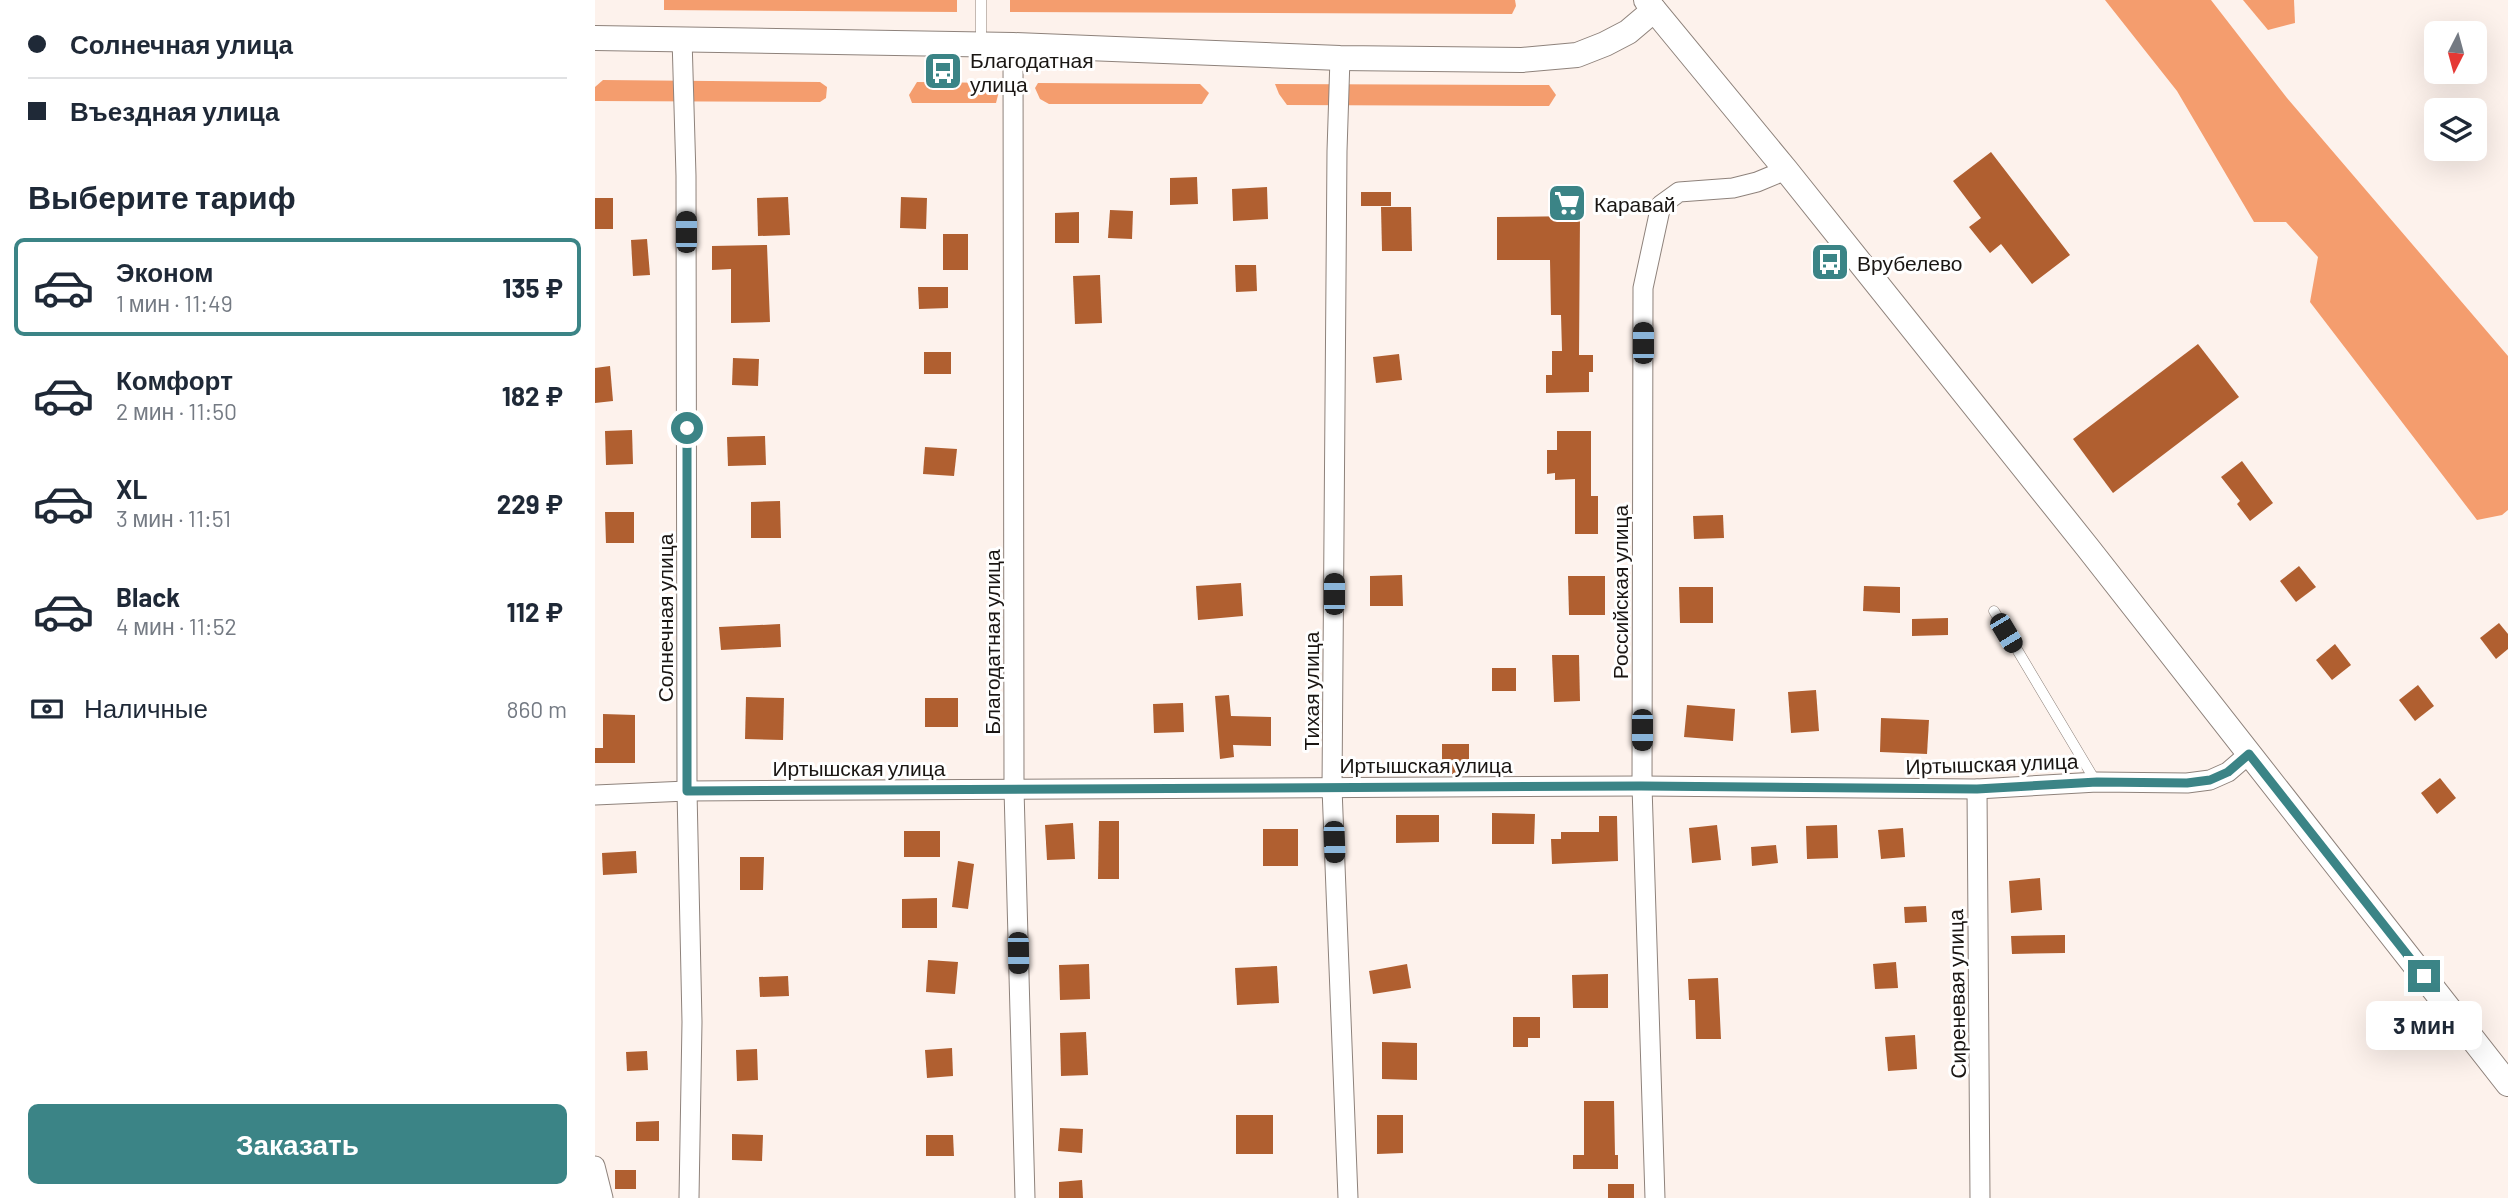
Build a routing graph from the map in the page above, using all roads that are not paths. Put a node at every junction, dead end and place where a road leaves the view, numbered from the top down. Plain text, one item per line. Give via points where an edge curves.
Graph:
1 (981, 0) edge
2 (1650, 5) edge
3 (595, 38) edge
4 (682, 38) junction
5 (981, 44) junction
6 (1013, 45) junction
7 (1340, 58) junction
8 (1786, 170) junction
9 (1994, 611) dead end
10 (2249, 754) junction
11 (2097, 782) junction
12 (1641, 786) junction
13 (1332, 788) junction
14 (1014, 789) junction
15 (1977, 789) junction
16 (687, 791) junction
17 (595, 795) edge
18 (2508, 1084) edge
19 (595, 1166) edge
20 (603, 1198) edge
21 (689, 1198) edge
22 (1024, 1198) edge
23 (1347, 1198) edge
24 (1655, 1198) edge
25 (1980, 1198) edge

1 - 5 lane
2 - 7 street via 1628,32 1577,55 1522,60
2 - 8 street
3 - 4 street
4 - 5 street
4 - 16 street, Солнечная улица
5 - 6 street
6 - 7 street
6 - 14 street, Благодатная улица
7 - 13 street, Тихая улица
8 - 10 street
8 - 12 street, Российская улица via 1733,188 1679,192 1661,205 1643,288
9 - 11 lane
10 - 11 street, Иртышская улица via 2210,780
10 - 18 street
11 - 15 street, Иртышская улица
12 - 13 street, Иртышская улица
12 - 15 street, Иртышская улица
12 - 24 street, Российская улица
13 - 14 street, Иртышская улица
13 - 23 street, Тихая улица
14 - 16 street, Иртышская улица
14 - 22 street, Благодатная улица
15 - 25 street, Сиреневая улица
16 - 17 street, Иртышская улица
16 - 21 street, Солнечная улица via 692,1022
19 - 20 street

